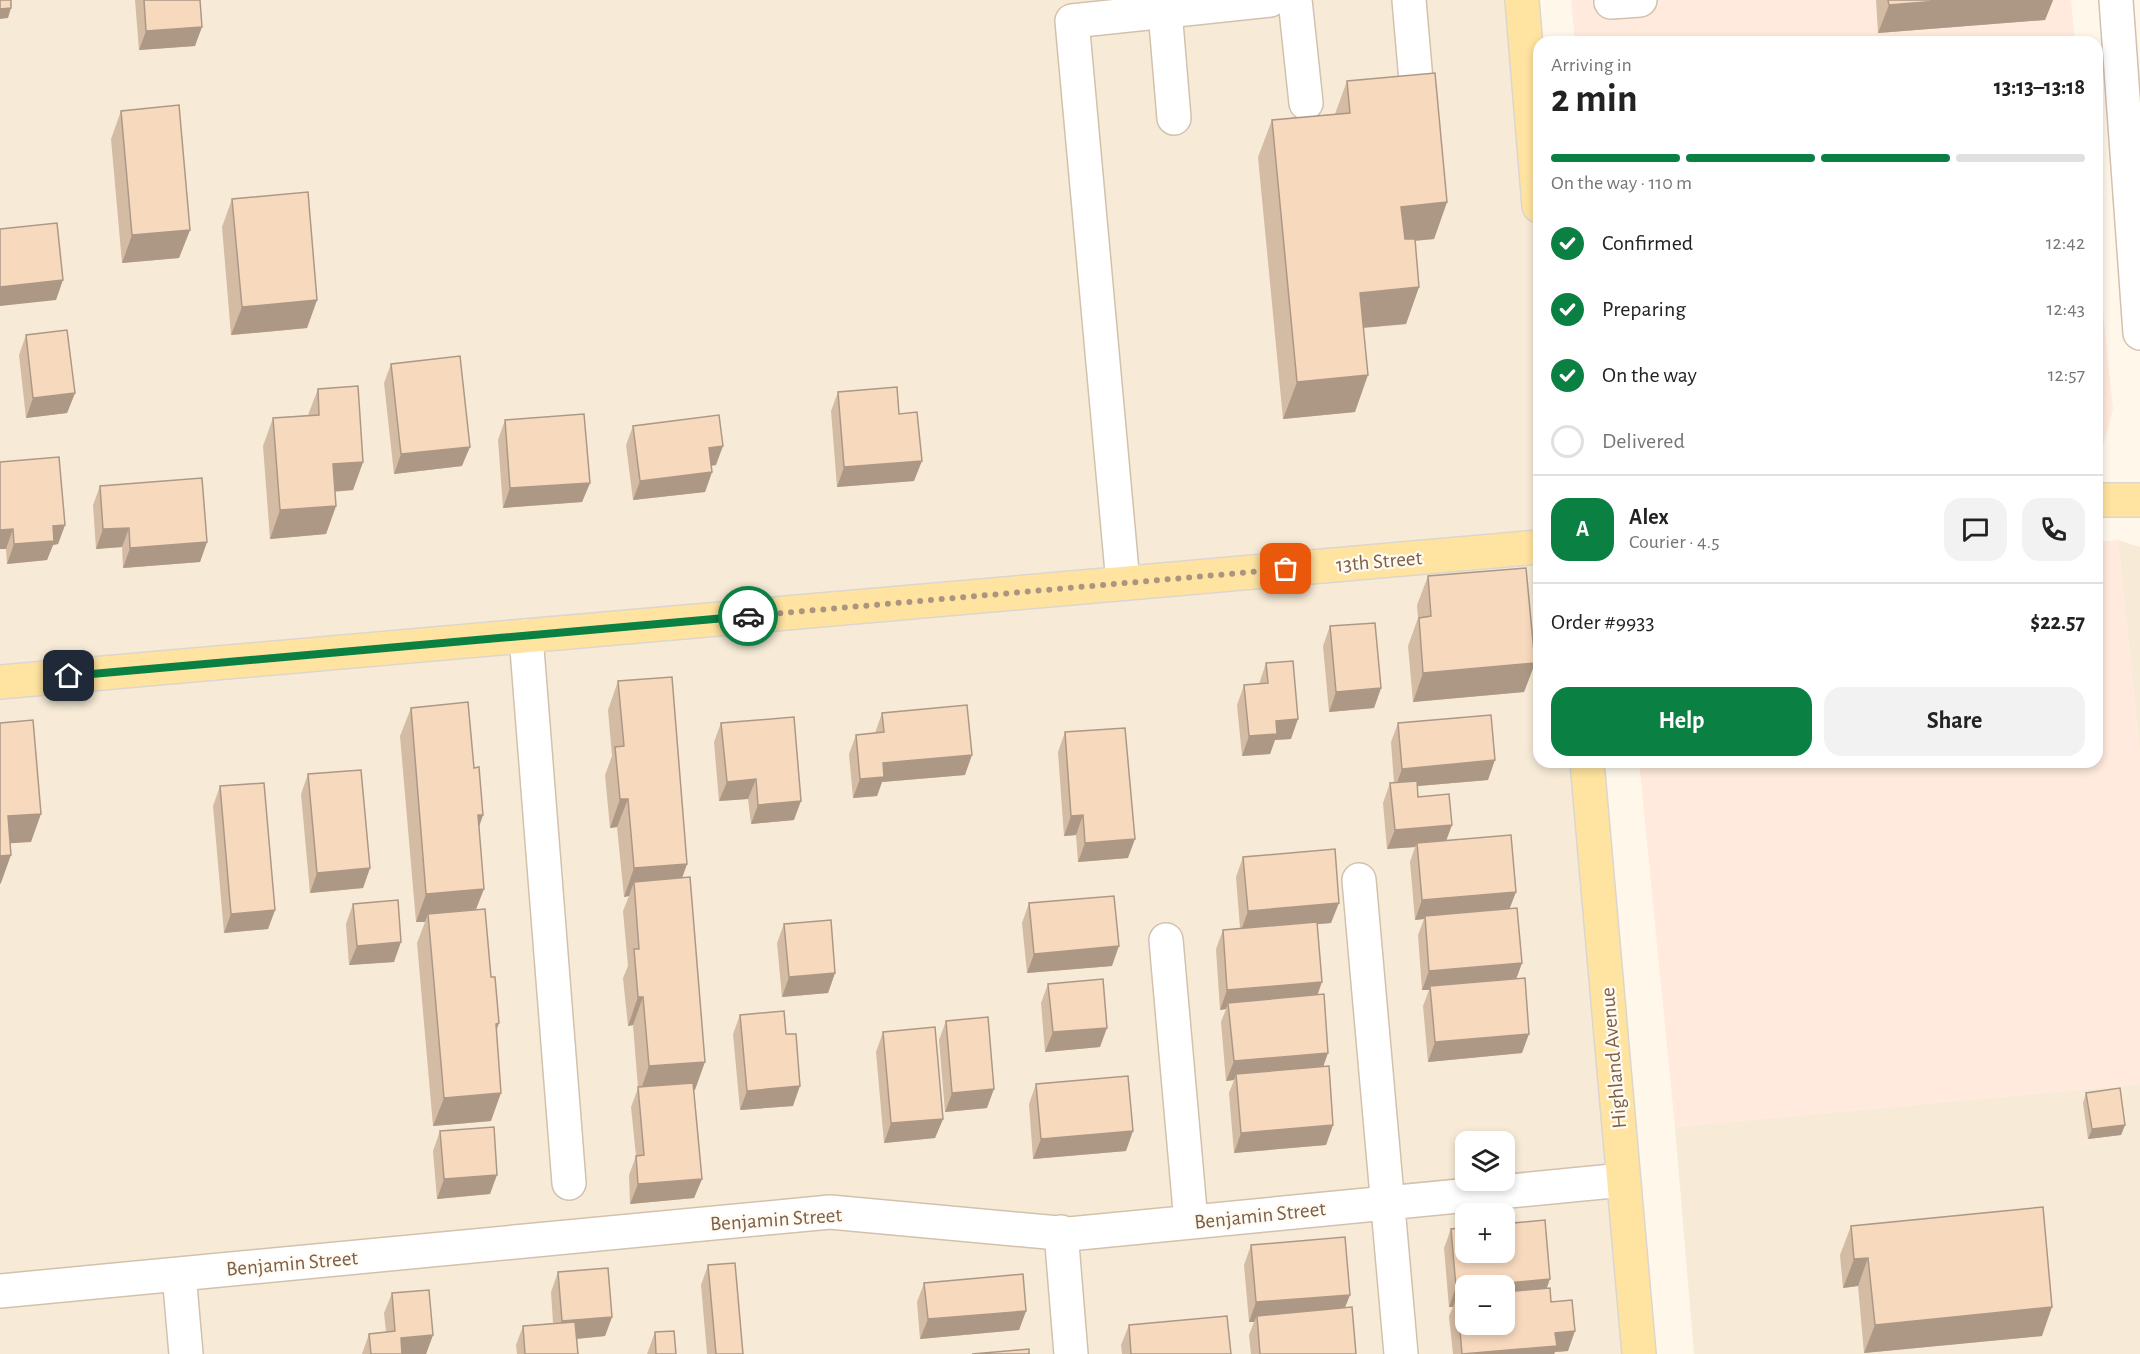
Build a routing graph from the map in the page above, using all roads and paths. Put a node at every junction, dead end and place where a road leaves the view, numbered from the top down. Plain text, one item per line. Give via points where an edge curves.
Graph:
1 (1270, 0) edge
2 (1295, 0) edge
3 (1409, 0) edge
4 (1521, 0) edge
5 (2116, 0) edge
6 (1165, 11) junction
7 (1417, 92) edge
8 (1306, 103) dead end
9 (1174, 118) dead end
10 (1533, 137) edge
11 (2140, 333) edge
12 (2139, 493) edge
13 (2103, 499) edge
14 (1533, 548) edge
15 (1123, 583) junction
16 (526, 636) junction
17 (0, 682) edge
18 (1588, 768) edge
19 (1359, 880) dead end
20 (1166, 940) dead end
21 (1623, 1180) junction
22 (569, 1183) dead end
23 (1388, 1202) junction
24 (1191, 1221) junction
25 (1060, 1232) junction
26 (179, 1274) junction
27 (0, 1291) edge
28 (186, 1354) edge
29 (1071, 1354) edge
30 (1401, 1354) edge
31 (1639, 1354) edge

1 - 6 street
2 - 8 street
3 - 7 street
4 - 10 main road
5 - 11 street
6 - 9 street
6 - 15 street via 1072,21
12 - 13 main road
14 - 15 main road, 13th Street
15 - 16 main road, 13th Street
16 - 17 main road, 13th Street
16 - 22 street
18 - 21 main road, Highland Avenue
19 - 23 street
20 - 24 street
21 - 23 street, Benjamin Street
21 - 31 main road, Highland Avenue
23 - 24 street, Benjamin Street
23 - 30 street
24 - 25 street, Benjamin Street
25 - 26 street, Benjamin Street via 830,1212
25 - 29 street
26 - 27 street, Benjamin Street
26 - 28 street

